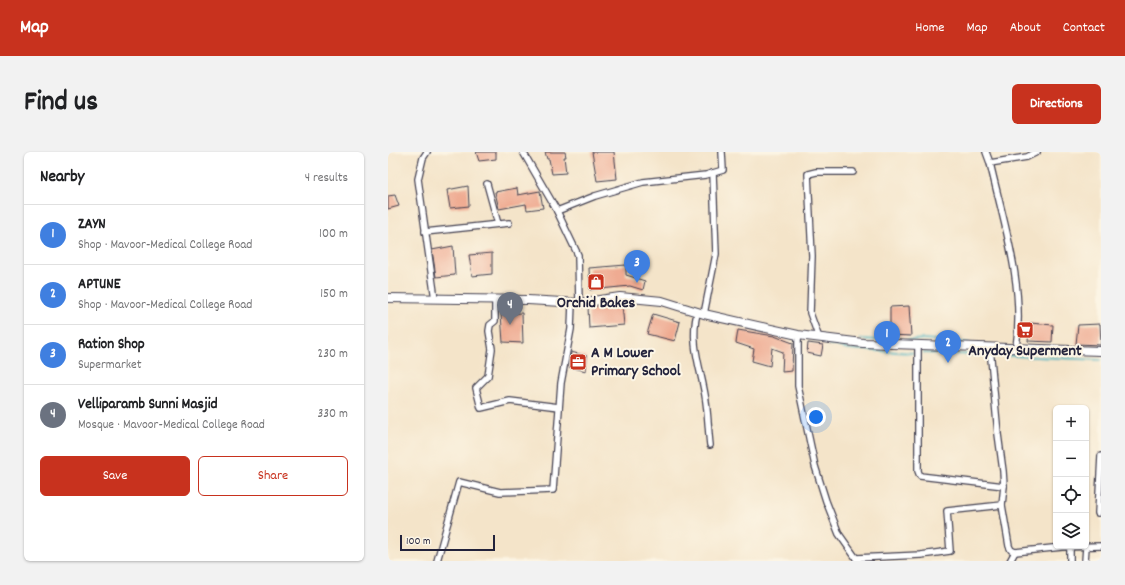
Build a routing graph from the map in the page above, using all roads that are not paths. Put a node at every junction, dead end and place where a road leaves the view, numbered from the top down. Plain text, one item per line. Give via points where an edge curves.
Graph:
1 (427, 152) edge
2 (523, 152) edge
3 (722, 152) edge
4 (986, 152) edge
5 (1037, 152) edge
6 (990, 163) junction
7 (853, 172) dead end
8 (713, 173) junction
9 (487, 184) dead end
10 (557, 212) junction
11 (509, 223) dead end
12 (498, 224) junction
13 (425, 232) junction
14 (388, 298) edge
15 (435, 299) junction
16 (495, 300) junction
17 (575, 303) junction
18 (700, 313) junction
19 (798, 335) junction
20 (819, 338) junction
21 (918, 344) junction
22 (990, 348) junction
23 (1016, 348) junction
24 (1101, 351) edge
25 (559, 407) junction
26 (710, 445) dead end
27 (1101, 456) edge
28 (1004, 486) junction
29 (1002, 505) junction
30 (1098, 514) dead end
31 (1101, 546) edge
32 (1089, 547) edge
33 (1053, 549) edge
34 (1070, 549) edge
35 (1086, 549) edge
36 (1015, 552) junction
37 (857, 560) edge
38 (437, 561) edge
39 (1010, 561) edge
40 (1070, 561) edge
41 (1085, 561) edge

1 - 13 street via 422,158 418,179
2 - 10 street
3 - 8 street via 723,170
4 - 6 street
5 - 6 street via 1028,157
6 - 23 street via 1016,282 1019,306
7 - 20 street via 808,174 812,256 810,313
8 - 10 street via 648,181 595,196
8 - 18 street via 716,254
9 - 12 street
10 - 17 street via 578,255
11 - 12 street
12 - 13 street
13 - 15 street
14 - 15 main road
15 - 16 main road
16 - 17 main road
16 - 25 street via 495,321 490,325 489,331 492,349 488,376 476,388 481,408 510,401
17 - 18 main road via 620,297 662,301
17 - 25 street
18 - 19 main road
18 - 26 street via 693,328 694,343 705,396
19 - 20 main road
19 - 37 street via 798,386 810,449 839,534
20 - 21 main road via 863,343
21 - 22 main road
21 - 28 street via 920,476
22 - 23 main road
22 - 28 street
23 - 24 main road
25 - 38 street via 553,490 500,492 459,482
27 - 30 street
28 - 29 street
29 - 36 street via 1009,546
29 - 37 street via 947,511 950,551
31 - 32 street
33 - 36 street
34 - 40 street
35 - 41 street
36 - 39 street

